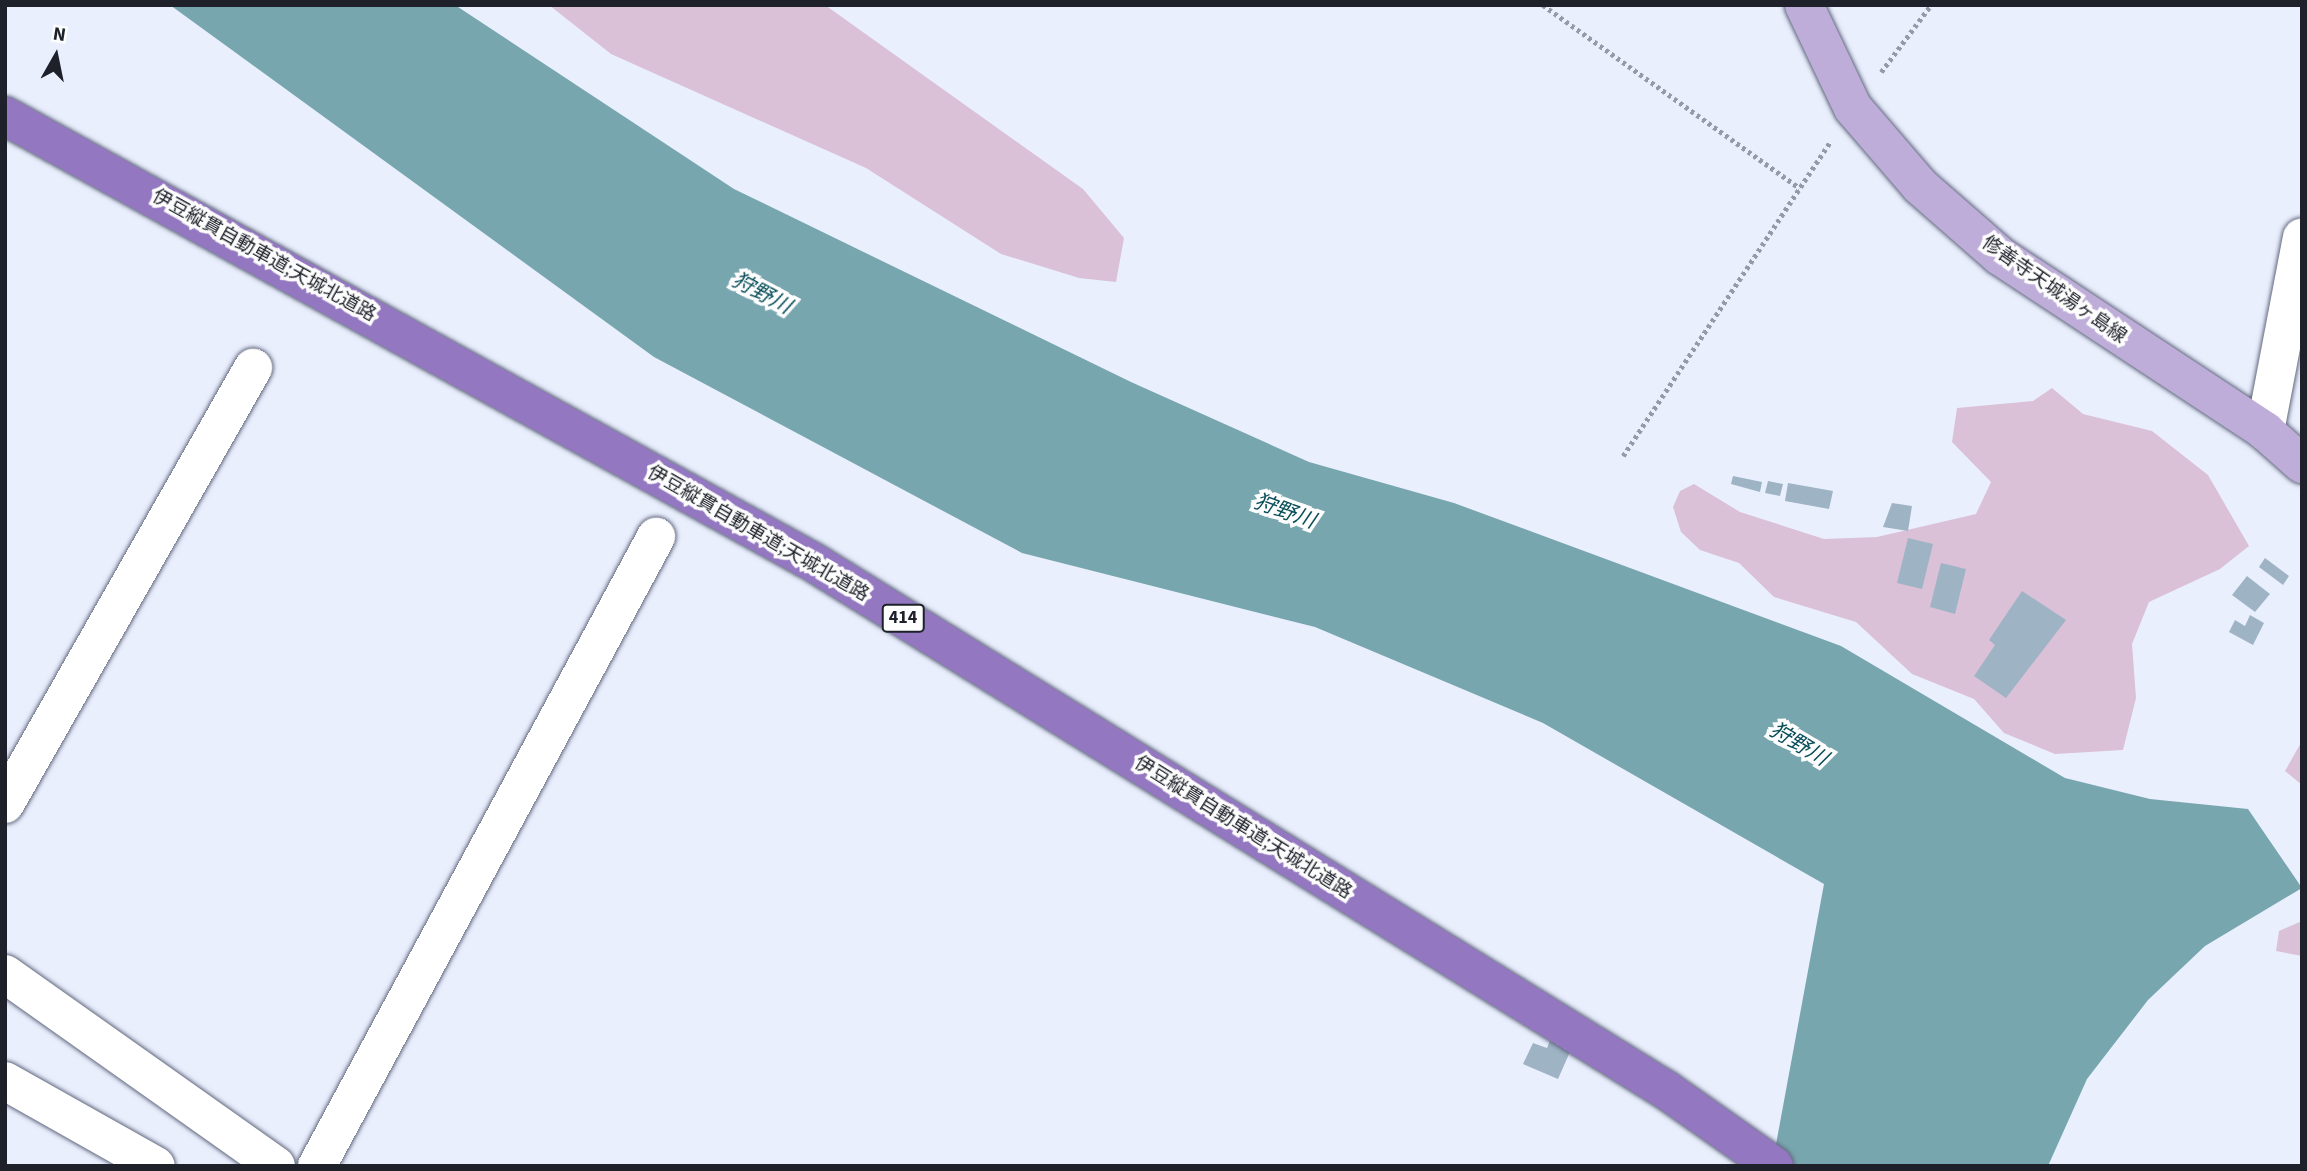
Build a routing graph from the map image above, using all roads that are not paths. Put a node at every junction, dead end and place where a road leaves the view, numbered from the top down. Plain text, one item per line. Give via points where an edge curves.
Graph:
1 (1804, 5) edge
2 (5, 116) edge
3 (2302, 237) edge
4 (253, 368) dead end
5 (2264, 431) junction
6 (2302, 464) edge
7 (656, 537) dead end
8 (5, 804) edge
9 (5, 974) edge
10 (5, 1080) edge
11 (156, 1166) edge
12 (276, 1166) edge
13 (317, 1166) edge
14 (1774, 1166) edge

1 - 5 main road, 修善寺天城湯ヶ島線 via 1853,108 1920,186 2000,256
2 - 14 highway, 伊豆縦貫自動車道;天城北道路 / 414 via 813,562 1666,1090
3 - 5 street
4 - 8 street
5 - 6 main road, 修善寺天城湯ヶ島線
7 - 13 street
9 - 12 street
10 - 11 street

